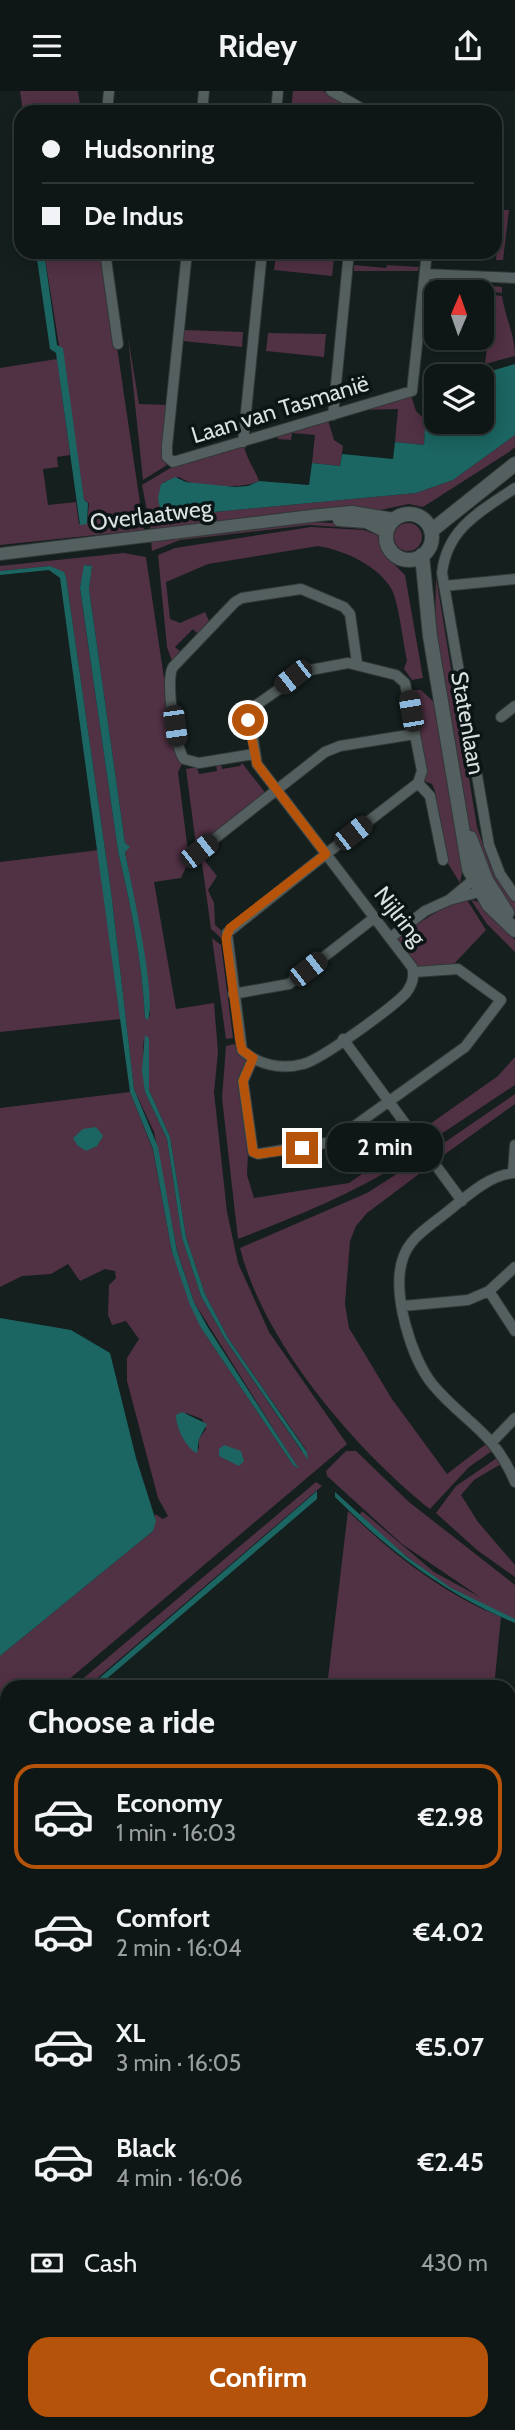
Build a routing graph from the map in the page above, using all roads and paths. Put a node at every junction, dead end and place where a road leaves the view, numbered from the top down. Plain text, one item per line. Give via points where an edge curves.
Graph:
1 (331, 91) edge
2 (355, 105) edge
3 (106, 259) edge
4 (186, 259) edge
5 (261, 259) edge
6 (348, 259) edge
7 (426, 259) edge
8 (425, 274) junction
9 (515, 278) edge
10 (424, 334) edge
11 (419, 335) junction
12 (118, 344) dead end
13 (332, 415) junction
14 (243, 442) junction
15 (515, 464) edge
16 (515, 488) edge
17 (427, 525) junction
18 (390, 526) junction
19 (0, 554) edge
20 (422, 555) junction
21 (404, 559) junction
22 (515, 579) edge
23 (444, 586) junction
24 (430, 636) junction
25 (357, 663) junction
26 (515, 706) edge
27 (501, 717) dead end
28 (415, 734) junction
29 (254, 754) junction
30 (418, 783) junction
31 (277, 790) junction
32 (195, 854) dead end
33 (326, 854) junction
34 (443, 860) dead end
35 (479, 884) junction
36 (515, 896) edge
37 (374, 918) junction
38 (515, 923) edge
39 (515, 930) edge
40 (390, 937) junction
41 (414, 972) junction
42 (233, 994) junction
43 (501, 1000) junction
44 (512, 1008) dead end
45 (344, 1039) junction
46 (253, 1058) junction
47 (389, 1101) junction
48 (515, 1145) edge
49 (514, 1173) edge
50 (462, 1201) junction
51 (515, 1267) edge
52 (489, 1291) junction
53 (403, 1306) junction
54 (515, 1331) edge
55 (515, 1417) edge
56 (493, 1441) junction
57 (510, 1456) edge
58 (515, 1482) edge

1 - 2 street
3 - 12 street
4 - 14 street, Laan van Tasmanië via 167,457 173,462
5 - 14 street
6 - 13 street
7 - 8 street
8 - 9 street
8 - 11 street
10 - 11 street
11 - 13 street, Laan van Tasmanië via 412,391
13 - 14 street, Laan van Tasmanië
15 - 17 main road via 458,511
16 - 23 street via 470,518 453,537 443,566
17 - 18 main road via 408,514
17 - 20 main road via 430,545
18 - 19 street, Overlaatweg via 307,519
18 - 21 main road via 392,552
20 - 21 main road
20 - 24 main road, Statenlaan
21 - 24 main road, Statenlaan
22 - 23 street
23 - 36 street via 489,845
24 - 35 main road, Statenlaan via 462,817
25 - 28 street via 401,678
25 - 29 street via 305,671 252,708 248,720
25 - 29 street via 350,614 344,607 301,589 238,600 169,673 178,748 188,762
26 - 27 street
28 - 30 street via 422,771
28 - 31 street via 333,748
29 - 31 street, Nijlring
30 - 33 street
30 - 34 street via 430,796
31 - 32 street
31 - 33 street, Nijlring
33 - 37 street, Nijlring
33 - 42 street via 230,928 226,943
35 - 38 main road, Statenlaan
35 - 39 main road
35 - 40 street via 420,915
37 - 40 street, Nijlring
37 - 42 street via 289,984
40 - 41 street, Nijlring
41 - 43 street via 458,969
41 - 45 street, Nijlring via 401,997
42 - 46 street via 242,1050
43 - 44 street
43 - 47 street via 466,1048
45 - 46 street, Nijlring via 312,1062 300,1065 280,1068
45 - 47 street
46 - 47 street via 243,1081 253,1152 258,1154 324,1145
47 - 50 street
48 - 49 street
49 - 50 street via 501,1174
50 - 53 street via 417,1235 406,1251 400,1275
51 - 52 street
52 - 53 street via 468,1300
52 - 54 street
53 - 56 street via 411,1345 423,1370
55 - 56 street
56 - 57 street
57 - 58 street

